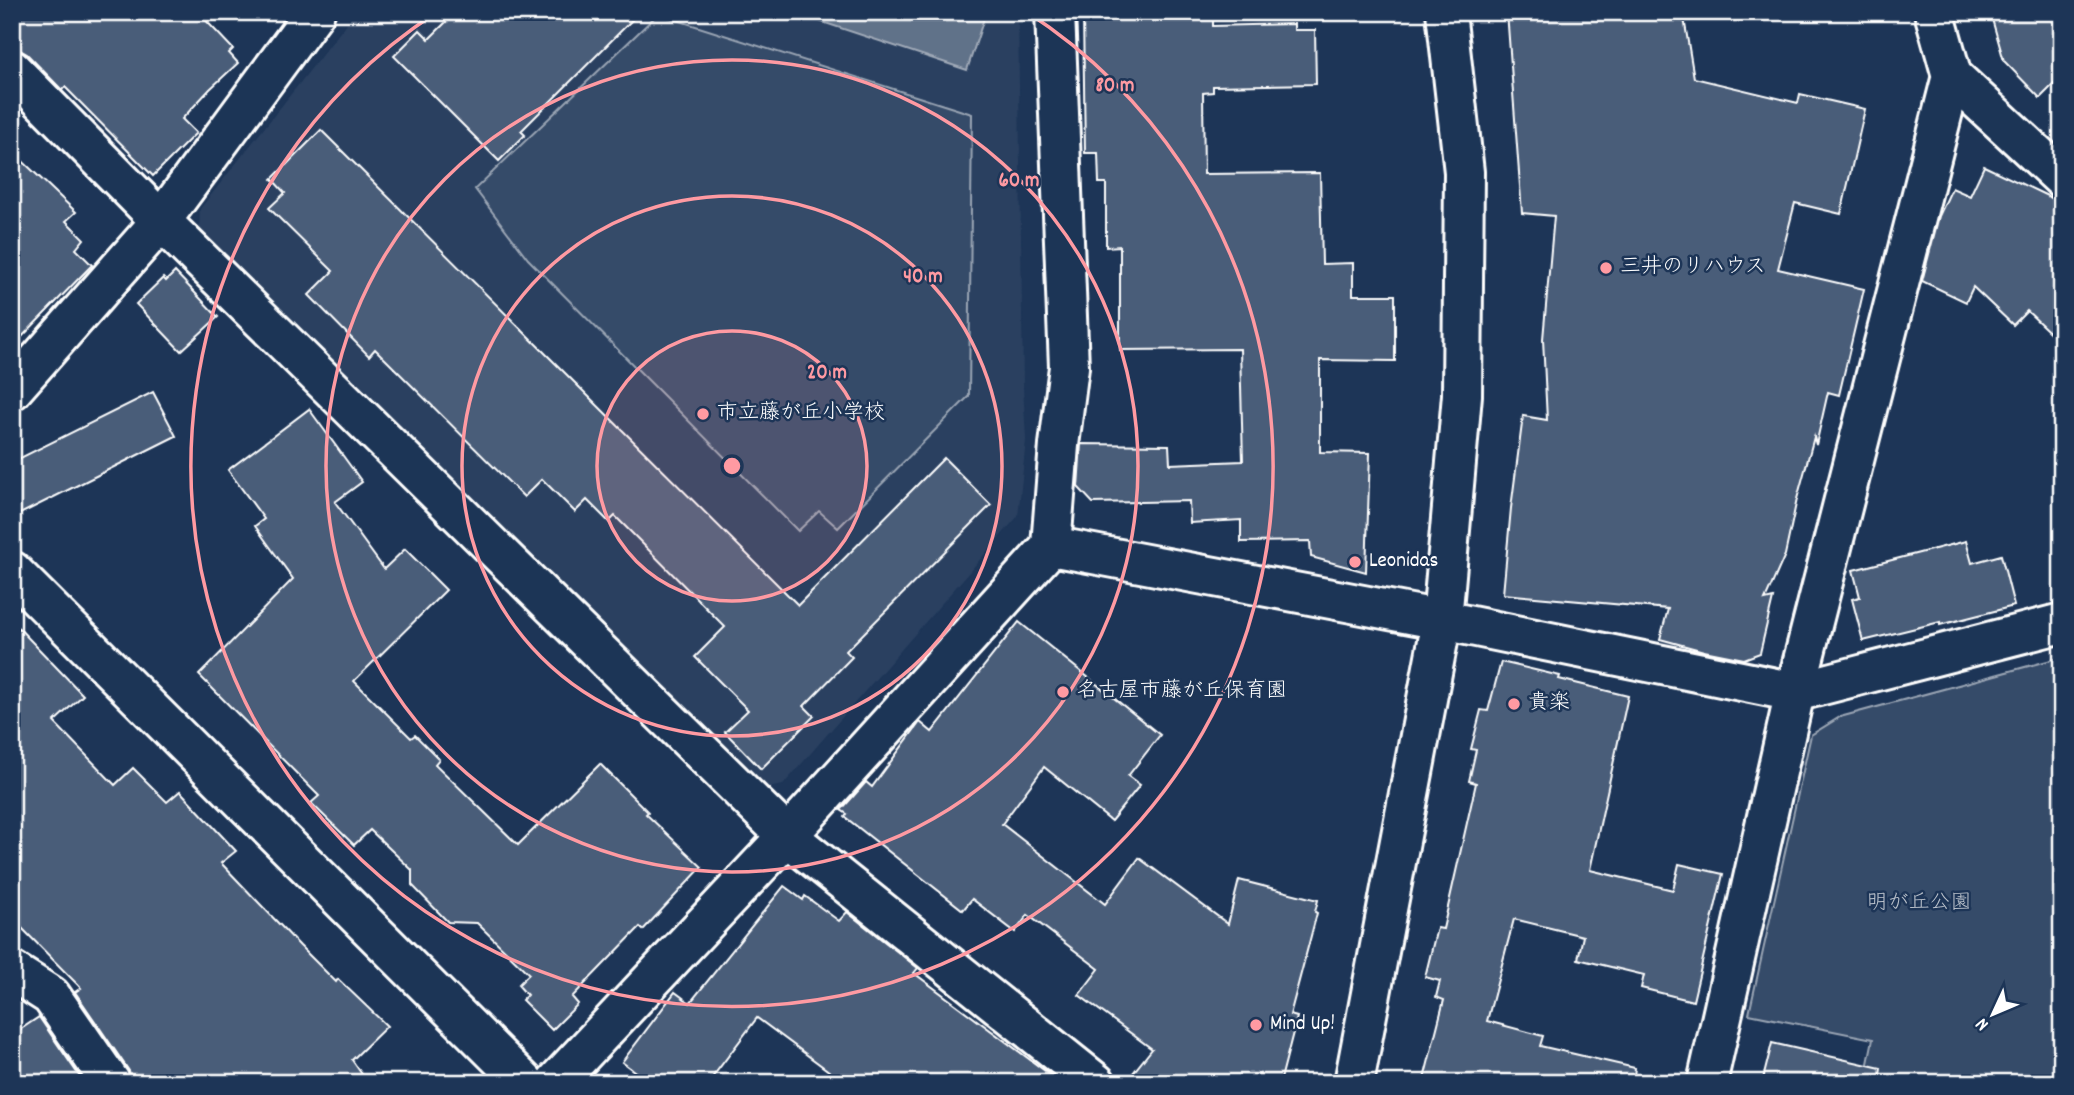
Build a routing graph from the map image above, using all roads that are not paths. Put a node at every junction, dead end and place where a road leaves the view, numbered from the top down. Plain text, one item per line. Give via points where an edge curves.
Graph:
1 (315, 12) edge
2 (1055, 12) edge
3 (1446, 12) edge
4 (1934, 12) edge
5 (12, 70) edge
6 (1952, 76) junction
7 (2062, 178) edge
8 (161, 221) junction
9 (12, 390) edge
10 (1051, 546) junction
11 (12, 571) edge
12 (1442, 620) junction
13 (2062, 623) edge
14 (1795, 692) junction
15 (787, 836) junction
16 (12, 971) edge
17 (111, 1083) edge
18 (525, 1083) edge
19 (555, 1083) edge
20 (1096, 1083) edge
21 (1354, 1083) edge
22 (1707, 1083) edge

1 - 8 street
2 - 10 street via 1069,367
3 - 12 street via 1464,172 1462,395
4 - 6 street
5 - 8 street
6 - 7 street
6 - 14 street
8 - 9 street
8 - 15 street
10 - 12 street
10 - 15 street
11 - 18 street
12 - 14 street
12 - 21 street
13 - 14 street
14 - 22 street
15 - 19 street
15 - 20 street
16 - 17 street via 51,996

